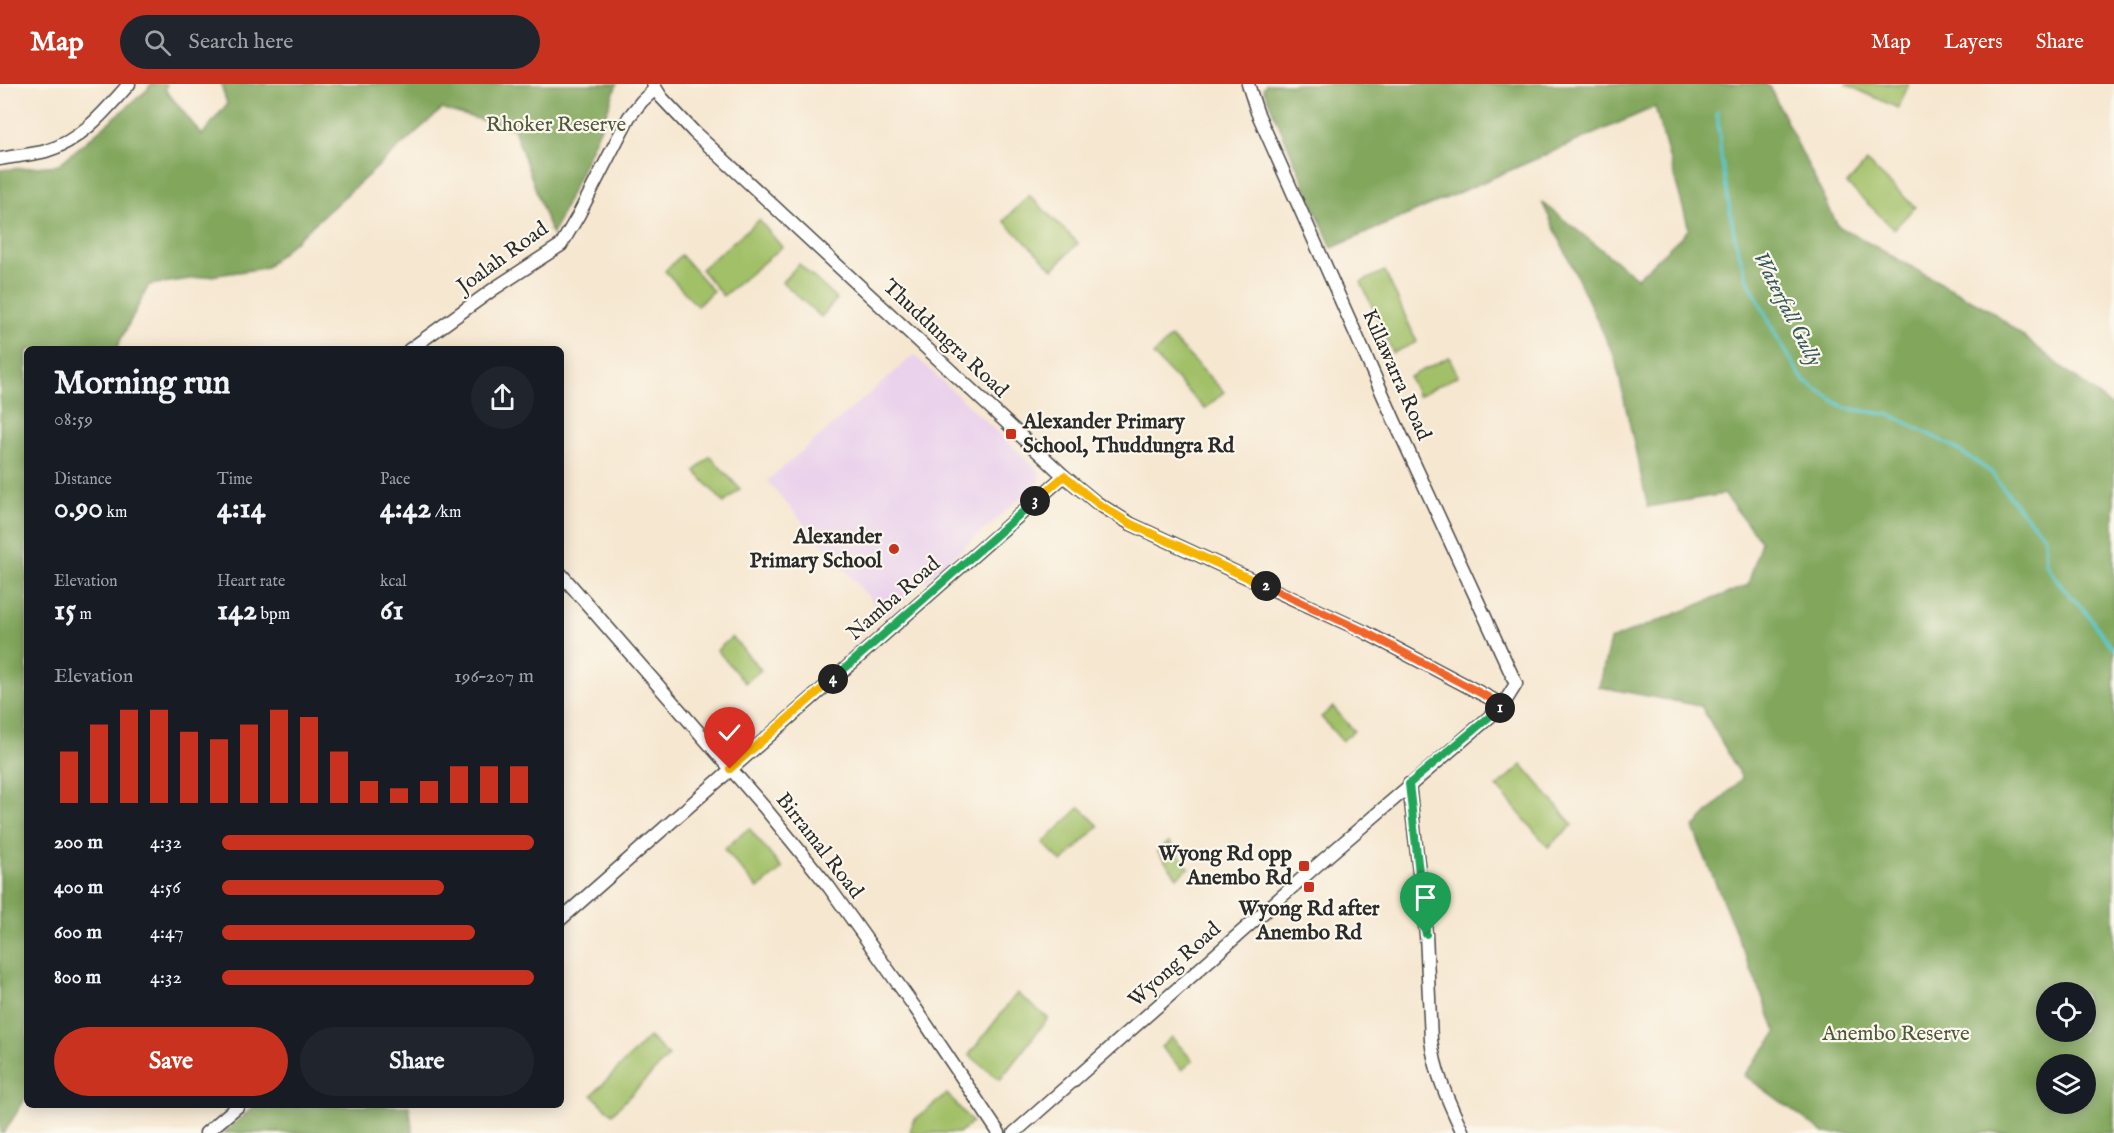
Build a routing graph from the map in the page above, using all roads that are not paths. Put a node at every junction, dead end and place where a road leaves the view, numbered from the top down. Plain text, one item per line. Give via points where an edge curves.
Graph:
1 (129, 84) edge
2 (1248, 84) edge
3 (654, 87) edge
4 (0, 159) edge
5 (414, 346) edge
6 (1064, 476) junction
7 (564, 577) edge
8 (1514, 680) joint
9 (1503, 705) junction
10 (730, 769) junction
11 (1409, 784) junction
12 (564, 917) edge
13 (236, 1108) edge
14 (206, 1133) edge
15 (999, 1133) edge
16 (1014, 1133) edge
17 (1463, 1133) edge

1 - 4 street via 102,115 68,141 49,150
2 - 8 street, Killawarra Road via 1395,422
3 - 5 street, Joalah Road via 629,117 561,245
3 - 6 street, Thuddungra Road via 694,132
6 - 9 street, Thuddungra Road via 1131,524 1365,632
6 - 10 street, Namba Road
7 - 10 street, Birramal Road
8 - 9 street, Wyong Road via 1513,690
9 - 11 street, Wyong Road
10 - 12 street, Namba Road
10 - 15 street, Birramal Road via 829,887
11 - 16 street, Wyong Road
11 - 17 street via 1423,893 1434,1062
13 - 14 street

